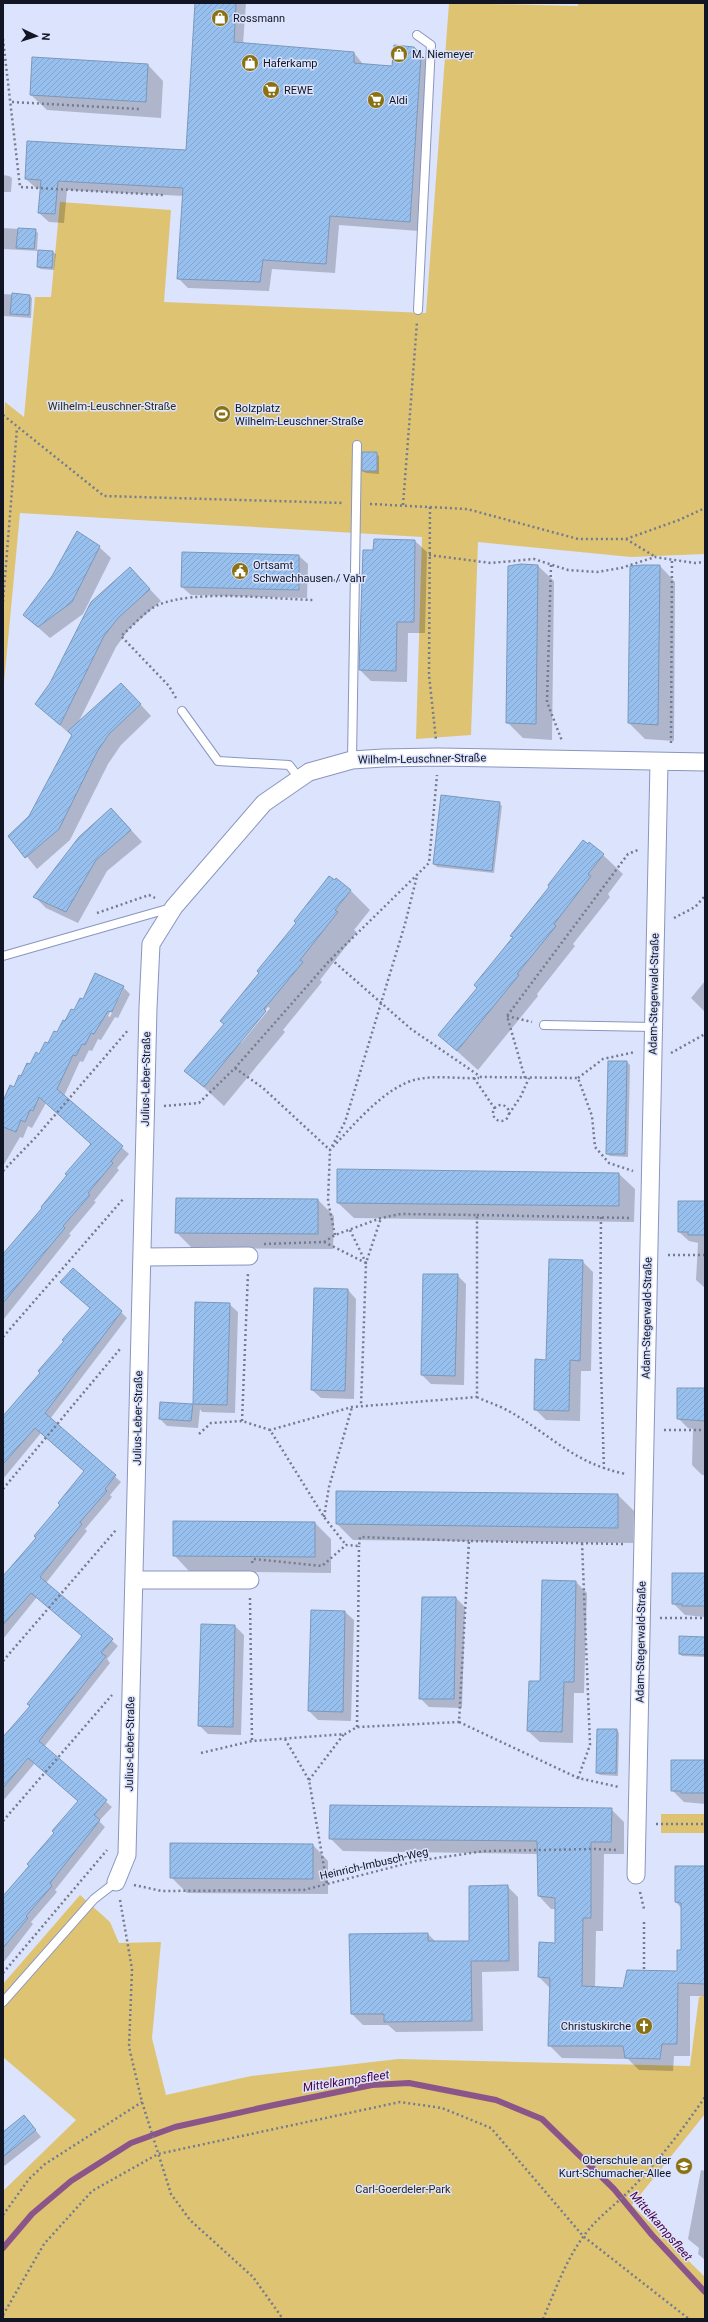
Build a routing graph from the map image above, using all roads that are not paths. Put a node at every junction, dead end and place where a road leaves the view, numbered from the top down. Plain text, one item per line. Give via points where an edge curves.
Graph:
1 (417, 35) dead end
2 (418, 310) road end
3 (357, 445) dead end
4 (182, 711) road end
5 (352, 760) junction
6 (665, 762) junction
7 (705, 762) edge
8 (299, 778) junction
9 (174, 907) junction
10 (3, 956) edge
11 (544, 1025) road end
12 (653, 1027) junction
13 (249, 1256) road end
14 (143, 1257) junction
15 (134, 1580) junction
16 (250, 1580) road end
17 (636, 1875) dead end
18 (116, 1882) joint
19 (3, 2002) edge

1 - 2 lane via 431,45
3 - 5 lane
4 - 8 lane via 218,761 289,765
5 - 6 street, Wilhelm-Leuschner-Straße via 438,757
5 - 8 street, Wilhelm-Leuschner-Straße via 315,770
6 - 7 street, Wilhelm-Leuschner-Straße
6 - 12 street, Adam-Stegerwald-Straße via 657,842
8 - 9 street, Wilhelm-Leuschner-Straße via 264,803
9 - 10 lane
9 - 14 street, Julius-Leber-Straße via 151,944
11 - 12 lane
12 - 17 street, Adam-Stegerwald-Straße
13 - 14 street
14 - 15 street, Julius-Leber-Straße
15 - 16 street
15 - 18 street, Julius-Leber-Straße via 127,1855
18 - 19 lane via 94,1899

